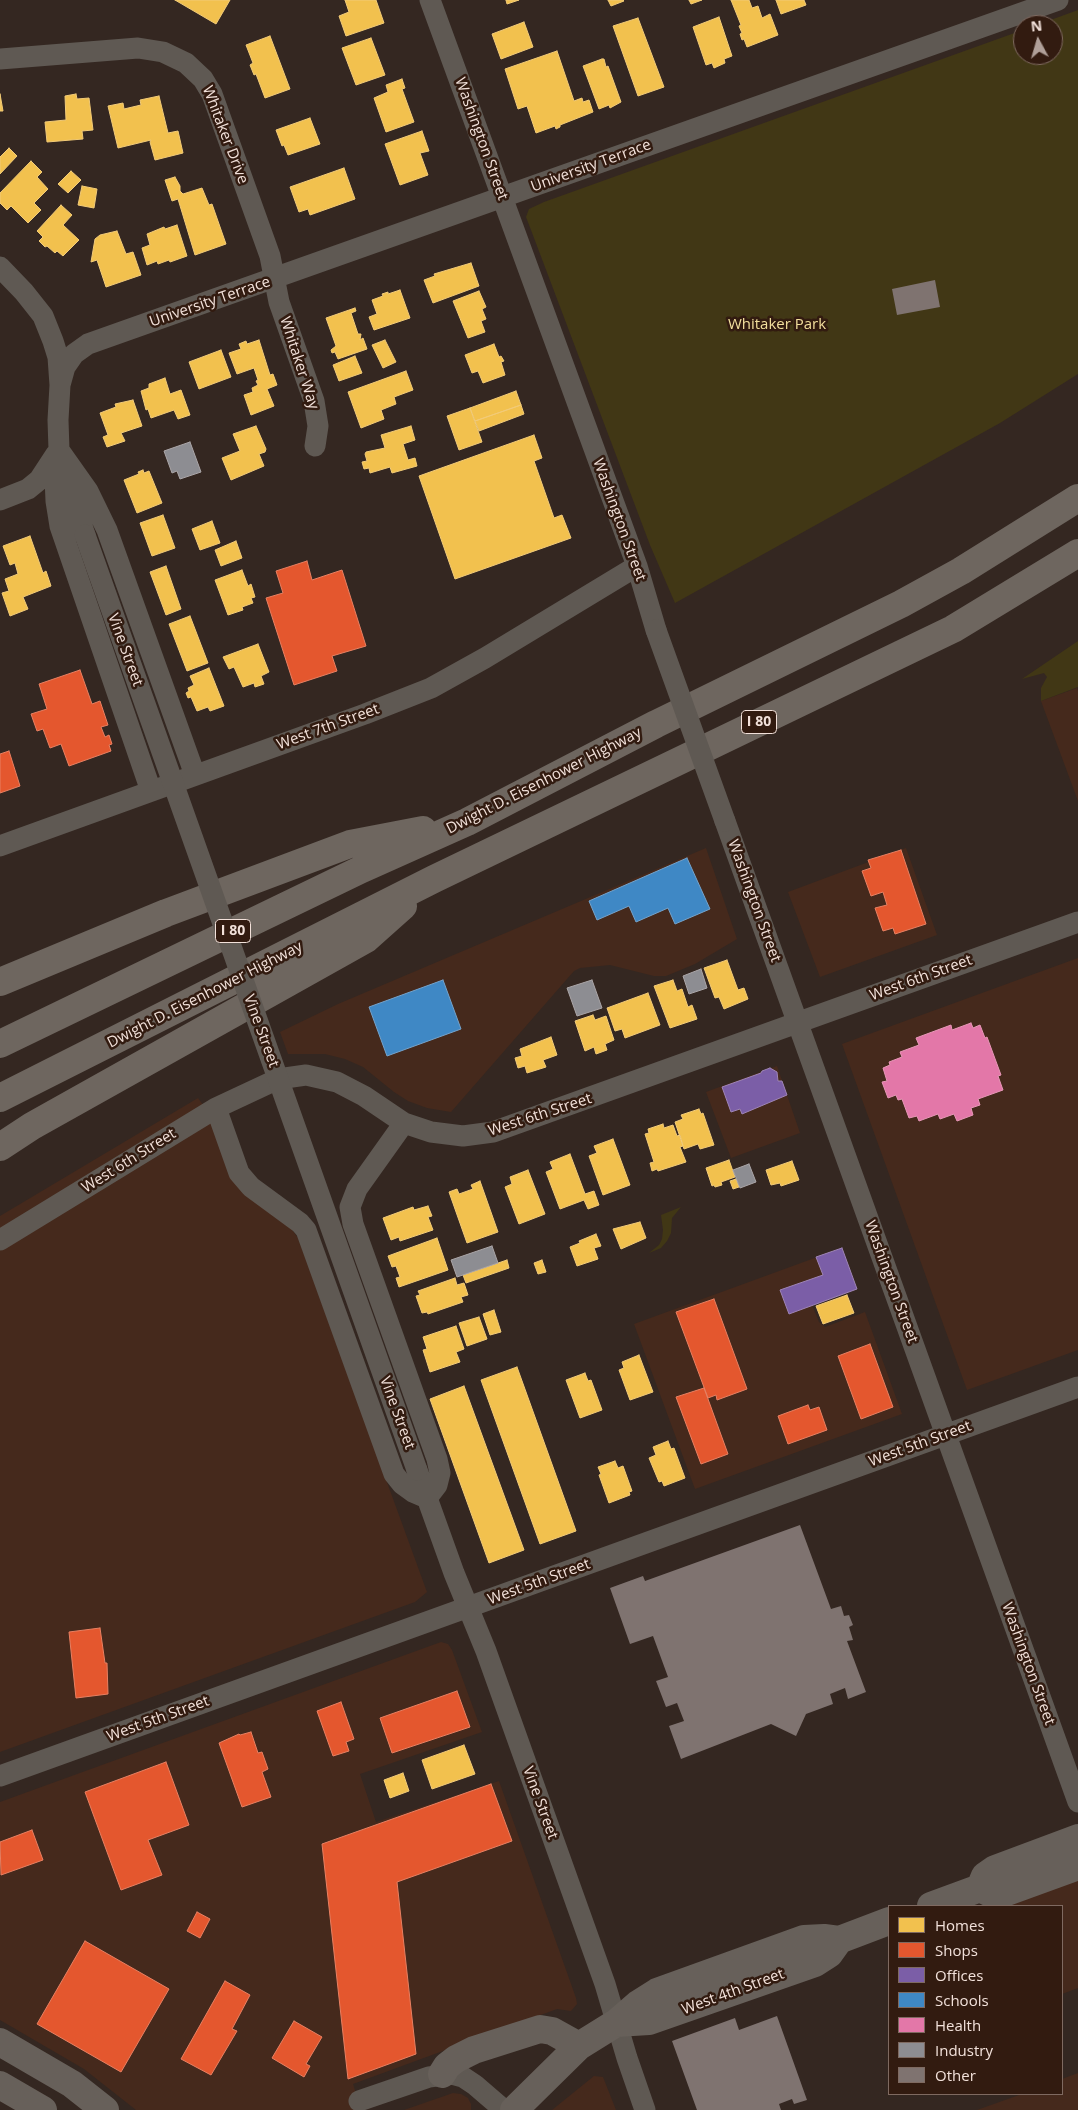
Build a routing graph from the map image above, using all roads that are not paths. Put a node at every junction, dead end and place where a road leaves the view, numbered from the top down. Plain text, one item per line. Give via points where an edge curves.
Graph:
1 (430, 0) edge
2 (1058, 0) edge
3 (0, 59) edge
4 (502, 198) junction
5 (0, 267) edge
6 (274, 280) junction
7 (60, 385) junction
8 (315, 446) dead end
9 (59, 450) junction
10 (1078, 498) edge
11 (0, 500) edge
12 (1078, 554) edge
13 (636, 566) junction
14 (196, 775) junction
15 (151, 791) junction
16 (468, 822) junction
17 (0, 846) edge
18 (434, 879) junction
19 (1078, 922) edge
20 (0, 982) edge
21 (797, 1023) junction
22 (0, 1044) edge
23 (0, 1098) edge
24 (216, 1108) junction
25 (404, 1123) junction
26 (0, 1147) edge
27 (0, 1240) edge
28 (1078, 1387) edge
29 (946, 1435) junction
30 (427, 1498) junction
31 (467, 1608) junction
32 (0, 1776) edge
33 (1078, 1802) edge
34 (1078, 1838) edge
35 (1078, 1866) edge
36 (980, 1888) junction
37 (934, 1905) edge
38 (888, 1922) edge
39 (616, 2023) junction
40 (0, 2042) edge
41 (579, 2046) junction
42 (442, 2074) junction
43 (0, 2084) edge
44 (359, 2101) dead end
45 (43, 2110) edge
46 (105, 2110) edge
47 (504, 2110) edge
48 (514, 2110) edge
49 (645, 2110) edge

1 - 4 street, Washington Street
2 - 4 street, University Terrace
3 - 6 street, Whitaker Drive via 138,48 163,52 186,63 203,78 212,94 270,256
4 - 6 street, University Terrace
4 - 13 street, Washington Street
5 - 7 street, Vine Street via 43,316 58,357
6 - 7 street, University Terrace via 88,344 74,354 65,367
6 - 8 street, Whitaker Way via 314,401 318,426
7 - 9 street, Vine Street
9 - 11 street via 39,480 28,489
9 - 14 street, Vine Street via 88,491 107,530
9 - 15 street, Vine Street via 55,477 60,526
9 - 30 street, Vine Street, bridge via 84,535
10 - 16 highway, Dwight D. Eisenhower Highway / I 80 via 961,571 901,604 656,724
12 - 18 highway, Dwight D. Eisenhower Highway / I 80 via 953,629
13 - 14 street, West 7th Street via 431,688
13 - 21 street, Washington Street, bridge
14 - 15 street, West 7th Street
15 - 17 street, West 7th Street
16 - 20 highway via 350,844 166,913
16 - 22 highway, Dwight D. Eisenhower Highway / I 80 via 362,869
18 - 23 highway, Dwight D. Eisenhower Highway / I 80
18 - 26 highway via 366,939
19 - 21 street, West 6th Street
21 - 25 street, West 6th Street via 493,1132 447,1135
21 - 29 street, Washington Street
24 - 25 street, West 6th Street via 278,1079 306,1075 351,1088
24 - 27 street, West 6th Street
24 - 30 street, Vine Street via 239,1173 251,1187 306,1230 394,1474 407,1488
25 - 30 street, Vine Street via 357,1189 350,1207 353,1224 437,1459 440,1473 437,1486
28 - 29 street, West 5th Street
29 - 31 street, West 5th Street
29 - 33 street, Washington Street
30 - 31 street, Vine Street
31 - 32 street, West 5th Street
31 - 39 street, Vine Street via 496,1679
34 - 36 main road via 995,1869 985,1876
35 - 36 main road via 1001,1894
36 - 37 main road
38 - 39 main road, West 4th Street via 839,1940 804,1939 680,1982 638,2004
39 - 41 main road, West 4th Street
39 - 49 street, Vine Street
40 - 46 main road via 72,2084
41 - 42 main road via 552,2031 540,2029 474,2050 456,2059
41 - 48 main road, West 4th Street
42 - 44 street
42 - 47 street via 463,2077
43 - 45 main road

